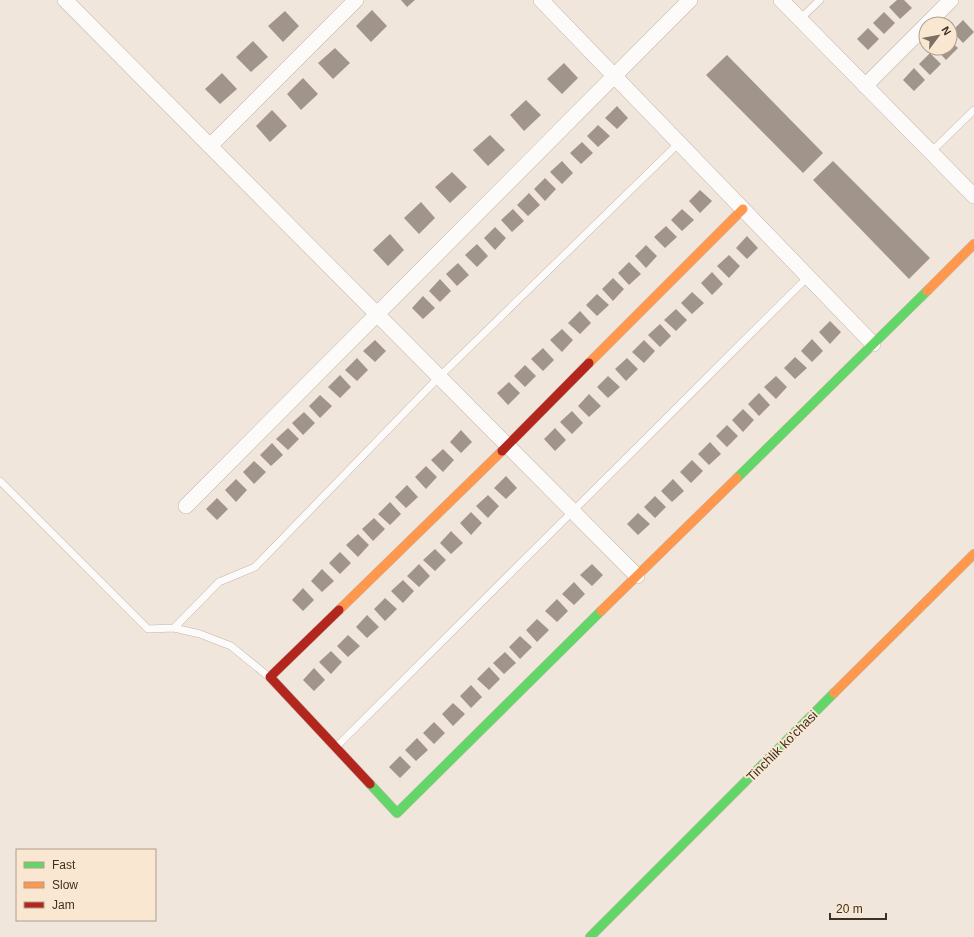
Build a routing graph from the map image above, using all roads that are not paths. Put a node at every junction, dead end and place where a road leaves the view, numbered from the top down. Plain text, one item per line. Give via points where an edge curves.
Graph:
1 (65, 0) edge
2 (356, 0) edge
3 (541, 0) edge
4 (690, 0) edge
5 (781, 0) edge
6 (820, 0) edge
7 (951, 0) edge
8 (936, 16) edge
9 (800, 19) junction
10 (918, 34) edge
11 (614, 76) junction
12 (865, 86) junction
13 (974, 110) edge
14 (679, 143) junction
15 (210, 146) junction
16 (931, 152) junction
17 (974, 196) edge
18 (742, 209) junction
19 (974, 244) edge
20 (808, 277) junction
21 (377, 314) junction
22 (873, 344) junction
23 (439, 377) junction
24 (507, 446) junction
25 (0, 481) edge
26 (186, 506) dead end
27 (572, 511) junction
28 (974, 554) edge
29 (637, 576) junction
30 (174, 628) junction
31 (270, 677) junction
32 (335, 747) junction
33 (590, 937) edge

1 - 15 street
2 - 15 street
3 - 11 street
4 - 11 street
5 - 9 street
6 - 9 lane
7 - 8 street
9 - 12 street
10 - 12 street
11 - 14 street
11 - 21 street
12 - 16 street
13 - 16 lane
14 - 18 street
14 - 23 lane
15 - 21 street
16 - 17 street
18 - 20 street
18 - 24 street
19 - 22 street
20 - 22 street
20 - 27 lane
21 - 23 street
21 - 26 street
22 - 29 street
23 - 24 street
23 - 30 lane via 254,568 219,582
24 - 27 street
24 - 31 street
25 - 30 lane via 148,629
27 - 29 street
27 - 32 lane
28 - 33 street, Tinchlik ko'chasi
29 - 32 street via 397,813
30 - 31 lane via 200,634 231,646
31 - 32 street

